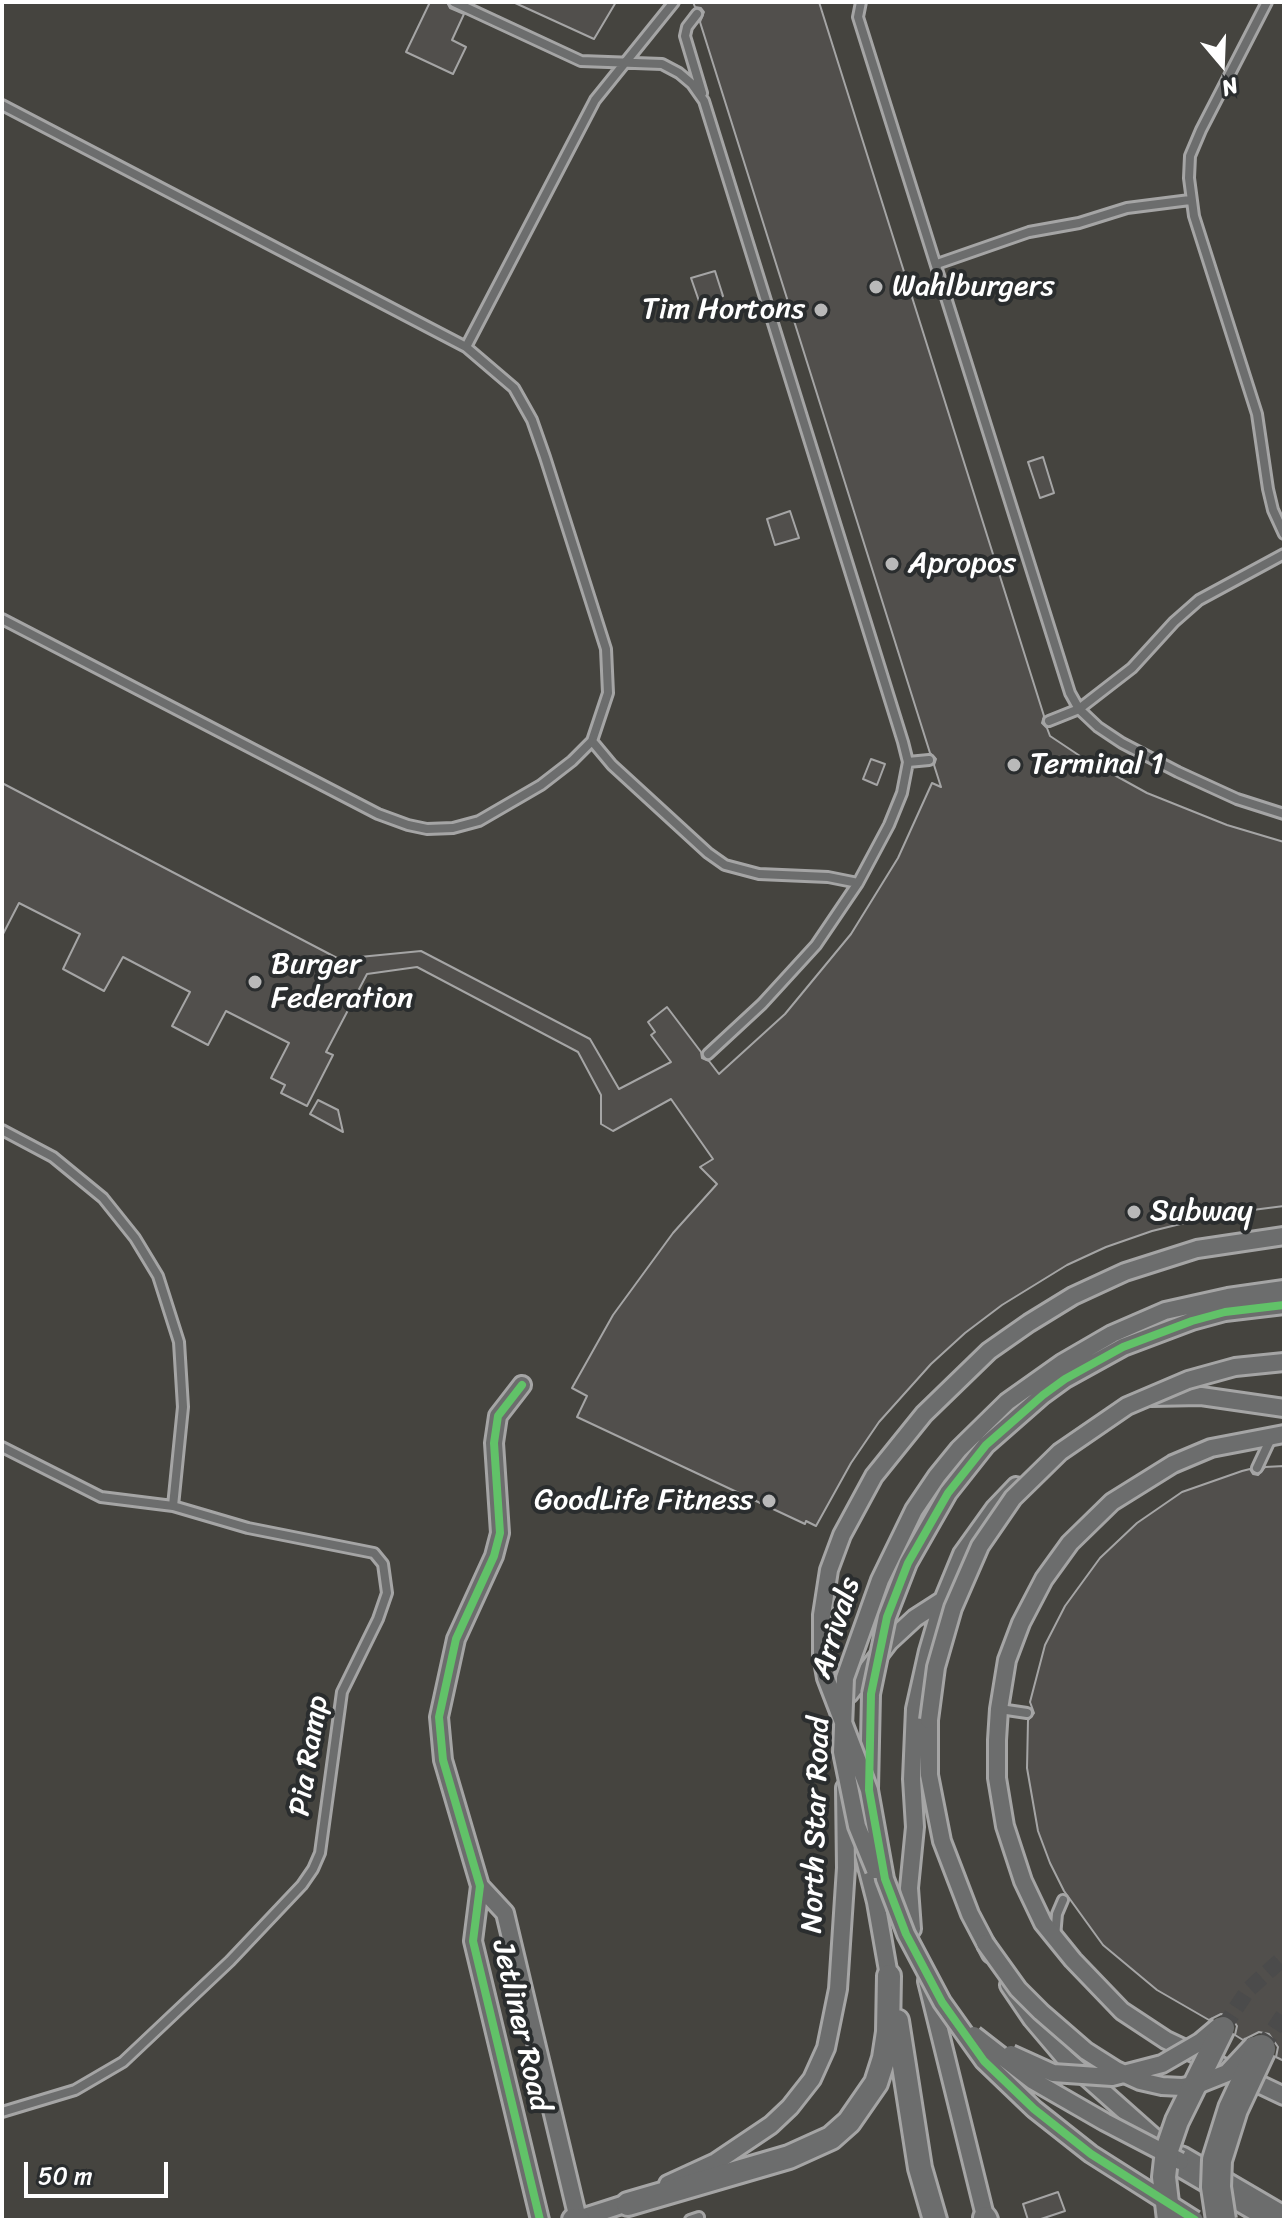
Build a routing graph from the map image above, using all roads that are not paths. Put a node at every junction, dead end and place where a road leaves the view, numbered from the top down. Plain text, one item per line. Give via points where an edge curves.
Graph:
1 (454, 2) edge
2 (674, 2) edge
3 (853, 2) edge
4 (861, 2) edge
5 (1267, 2) edge
6 (697, 14) dead end
7 (858, 17) junction
8 (626, 63) junction
9 (704, 101) junction
10 (2, 105) edge
11 (1190, 200) junction
12 (937, 264) junction
13 (466, 347) junction
14 (1284, 534) edge
15 (1284, 554) edge
16 (2, 619) edge
17 (1079, 709) junction
18 (1049, 721) dead end
19 (592, 741) junction
20 (929, 760) dead end
21 (908, 762) junction
22 (1284, 814) edge
23 (858, 883) junction
24 (708, 1054) dead end
25 (2, 1130) edge
26 (1284, 1236) edge
27 (1284, 1291) edge
28 (1284, 1305) edge
29 (1284, 1355) edge
30 (1284, 1362) edge
31 (522, 1385) dead end
32 (1128, 1400) junction
33 (1284, 1408) edge
34 (1278, 1435) edge
35 (2, 1447) edge
36 (1257, 1468) dead end
37 (173, 1506) junction
38 (943, 1600) junction
39 (849, 1694) junction
40 (999, 1709) junction
41 (1027, 1713) dead end
42 (844, 1759) junction
43 (869, 1790) junction
44 (857, 1826) junction
45 (480, 1886) junction
46 (1063, 1900) dead end
47 (912, 1929) junction
48 (1055, 1938) junction
49 (985, 1943) junction
50 (924, 1971) junction
51 (889, 1976) junction
52 (1221, 2027) joint
53 (1257, 2047) joint
54 (1284, 2096) edge
55 (2, 2112) edge
56 (1180, 2161) junction
57 (628, 2204) junction
58 (986, 2219) edge
59 (540, 2220) edge
60 (577, 2220) edge
61 (935, 2220) edge
62 (1169, 2220) edge
63 (1195, 2220) edge
64 (1221, 2220) edge
65 (1281, 2220) edge

1 - 8 lane via 581,61
2 - 8 lane
3 - 7 lane
4 - 7 lane
5 - 11 lane via 1195,143
6 - 9 lane via 685,36
7 - 12 lane
8 - 9 lane via 662,64 685,78
8 - 13 lane via 595,100
9 - 21 lane
10 - 13 lane
11 - 12 lane via 1127,208 1029,232
11 - 14 lane via 1257,414 1268,489
12 - 17 lane
13 - 19 lane via 514,388 550,471 606,649 608,693
15 - 17 lane via 1192,605 1139,662
16 - 19 lane via 378,814 427,829 479,821 541,785
17 - 18 lane
17 - 22 lane via 1110,735 1178,772
19 - 23 lane via 725,865 759,874
20 - 21 lane
21 - 23 lane via 889,825
23 - 24 lane via 816,945
25 - 37 lane via 53,1157 103,1198 158,1276 179,1342 183,1407
26 - 43 street, bridge via 1163,1258 1073,1296 978,1360 880,1467 829,1570 821,1634 826,1678
27 - 39 street, North Star Road via 1161,1317 1055,1370 998,1413 949,1466 905,1533 867,1621
27 - 44 street, Arrivals, bridge via 1165,1311 1112,1334 1007,1402 944,1467 900,1538 845,1678 842,1752
28 - 43 street, bridge via 1225,1312 1123,1347 1065,1379 986,1445 934,1515 887,1617 871,1694
29 - 32 street via 1224,1363
30 - 49 street, bridge via 1235,1367 1188,1380 1111,1415 1060,1452 1022,1489 980,1546 942,1643 927,1736 936,1819 960,1892
31 - 45 street, Jetliner Road via 498,1416 494,1443 500,1533 456,1639 439,1717 443,1760
32 - 33 street via 1201,1396
32 - 38 street via 1035,1466 995,1508 962,1554
34 - 36 lane
34 - 40 street via 1192,1456 1132,1488 1096,1516 1070,1543 1031,1602 1007,1660
35 - 37 lane, Pia Ramp via 101,1497
37 - 55 lane, Pia Ramp via 248,1528 374,1553 383,1564 387,1593 342,1692 320,1853 302,1885 268,1923 123,2062 75,2090
38 - 39 street via 889,1642
38 - 47 street via 915,1709
39 - 42 street, North Star Road
40 - 41 lane
40 - 48 street via 997,1778 1005,1826 1023,1881
42 - 47 street
42 - 57 street, North Star Road via 846,1868 838,1989 826,2048 812,2079 790,2107 750,2141
43 - 50 street, bridge via 885,1879
44 - 51 street, bridge
44 - 56 street, Arrivals, bridge via 894,1920 935,1997 991,2051 1032,2080
45 - 59 street, Jetliner Road via 473,1941
45 - 60 street, Jetliner Road via 505,1913
46 - 48 lane
47 - 58 street
48 - 54 street via 1122,2011 1166,2040
49 - 53 street, bridge via 1041,2012 1086,2051 1140,2081 1182,2087 1215,2079
49 - 56 street, bridge via 1015,1995 1065,2058
50 - 52 street, bridge via 977,2030 1011,2055 1053,2073 1112,2077 1137,2072 1179,2056
50 - 63 street, bridge via 960,2029 1005,2083 1091,2154
51 - 57 street via 888,2032 876,2083 831,2138 789,2157
51 - 61 street via 920,2168
52 - 62 street, bridge via 1167,2150
53 - 64 highway, bridge via 1220,2149 1216,2187
56 - 65 highway
57 - 60 street, North Star Road

